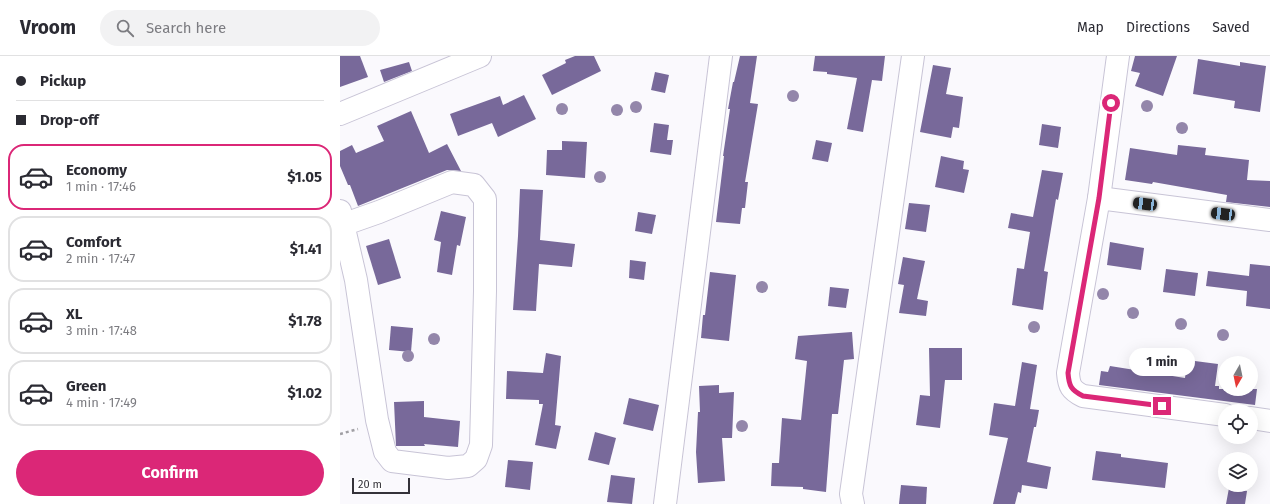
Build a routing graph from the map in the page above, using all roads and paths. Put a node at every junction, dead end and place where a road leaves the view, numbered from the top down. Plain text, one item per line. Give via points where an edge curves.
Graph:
1 (480, 56) edge
2 (722, 56) edge
3 (913, 56) edge
4 (1118, 56) edge
5 (340, 114) edge
6 (1099, 198) junction
7 (341, 218) edge
8 (1270, 220) edge
9 (1218, 414) edge
10 (1258, 419) edge
11 (1270, 421) edge
12 (665, 504) edge
13 (853, 504) edge

1 - 5 street
2 - 12 street
3 - 13 street via 851,494
4 - 6 street
6 - 8 street
6 - 9 street via 1068,384 1083,396
7 - 7 street via 356,280 377,420 385,452 392,461 404,464 448,468 468,466 476,459 481,445 485,200 474,185 452,182 379,212
10 - 11 street

